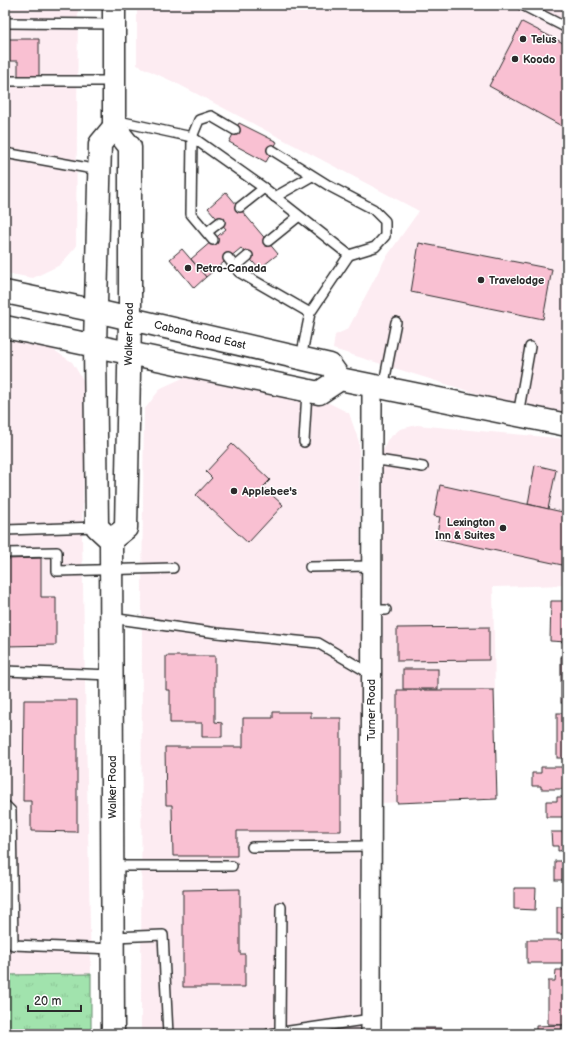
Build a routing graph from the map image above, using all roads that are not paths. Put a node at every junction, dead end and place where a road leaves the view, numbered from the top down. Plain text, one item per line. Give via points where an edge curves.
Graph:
1 (522, 5) edge
2 (114, 14) edge
3 (5, 23) edge
4 (567, 28) edge
5 (10, 81) dead end
6 (114, 81) junction
7 (114, 124) junction
8 (235, 130) dead end
9 (192, 137) junction
10 (272, 150) dead end
11 (5, 153) edge
12 (99, 170) junction
13 (312, 176) junction
14 (264, 188) junction
15 (275, 197) junction
16 (240, 207) dead end
17 (299, 216) junction
18 (220, 222) dead end
19 (268, 241) dead end
20 (349, 255) junction
21 (248, 256) dead end
22 (228, 258) dead end
23 (235, 267) junction
24 (5, 292) edge
25 (96, 311) junction
26 (310, 313) junction
27 (130, 319) junction
28 (396, 322) dead end
29 (5, 327) edge
30 (95, 346) junction
31 (530, 347) dead end
32 (129, 353) junction
33 (301, 358) junction
34 (340, 379) junction
35 (378, 387) junction
36 (307, 391) junction
37 (518, 415) junction
38 (562, 422) edge
39 (304, 442) dead end
40 (372, 459) junction
41 (423, 467) dead end
42 (5, 530) edge
43 (104, 533) junction
44 (5, 553) edge
45 (371, 566) junction
46 (310, 567) dead end
47 (173, 568) dead end
48 (111, 569) junction
49 (112, 618) junction
50 (5, 671) edge
51 (371, 674) junction
52 (112, 675) junction
53 (5, 805) edge
54 (371, 846) junction
55 (252, 847) dead end
56 (113, 866) junction
57 (232, 866) dead end
58 (281, 907) dead end
59 (113, 943) junction
60 (371, 1027) edge
61 (280, 1032) junction
62 (113, 1034) edge
63 (168, 1034) edge
64 (268, 1034) edge

1 - 4 lane
2 - 3 lane
2 - 6 main road
5 - 6 lane
6 - 7 main road
7 - 9 lane
7 - 12 main road, Walker Road via 100,144
7 - 27 main road, Walker Road via 130,146
8 - 9 lane via 211,116 199,120
9 - 14 lane
9 - 18 lane via 191,214 210,236
10 - 13 lane
11 - 12 lane
12 - 25 main road, Walker Road
13 - 15 lane
13 - 20 lane via 373,209 385,221 385,236 375,247
14 - 15 lane
14 - 16 lane
15 - 17 lane
17 - 19 lane
17 - 20 lane
20 - 26 lane
21 - 23 lane
22 - 23 lane
23 - 26 lane via 239,272
24 - 25 main road, Cabana Road East
25 - 27 main road, Cabana Road East
25 - 30 main road, Walker Road
26 - 33 lane
27 - 32 main road, Walker Road
27 - 33 main road, Cabana Road East
28 - 35 lane
29 - 30 main road
30 - 32 main road
30 - 43 main road, Walker Road
31 - 37 lane
32 - 36 main road
32 - 43 main road, Walker Road via 126,528
33 - 34 main road, Cabana Road East via 330,365
34 - 35 main road
34 - 36 main road via 319,393
35 - 37 main road
35 - 40 street, Turner Road
36 - 39 lane
37 - 38 main road
40 - 41 lane
40 - 45 street, Turner Road
42 - 43 lane
43 - 48 main road, Walker Road
44 - 48 lane via 57,552 57,571
45 - 46 lane
45 - 51 street, Turner Road via 379,610
47 - 48 lane
48 - 49 main road, Walker Road
49 - 51 lane via 217,633 318,643
49 - 52 main road, Walker Road
50 - 52 lane
51 - 54 street, Turner Road
52 - 56 main road, Walker Road
53 - 59 lane via 11,811 13,945
54 - 55 lane
54 - 60 street, Turner Road
56 - 57 lane
56 - 59 main road, Walker Road
58 - 61 lane
59 - 62 main road, Walker Road
59 - 63 lane via 163,935
60 - 61 lane
61 - 64 lane

